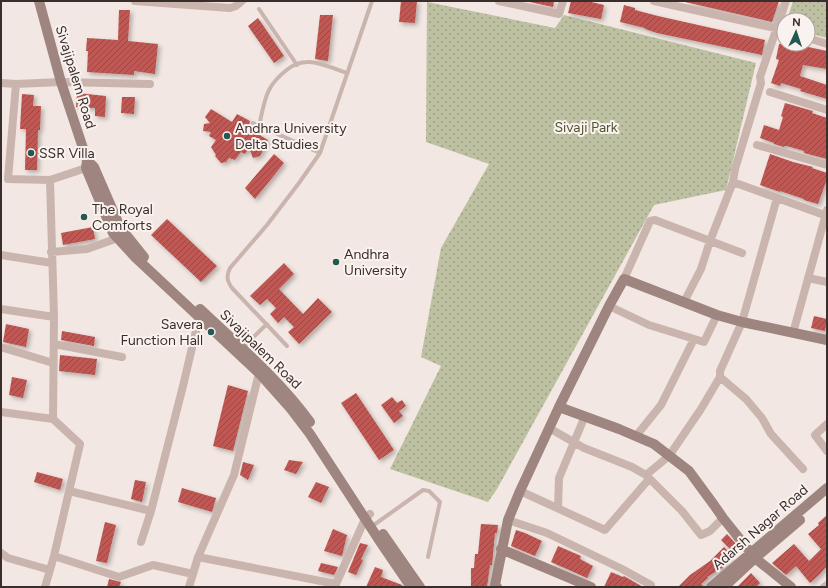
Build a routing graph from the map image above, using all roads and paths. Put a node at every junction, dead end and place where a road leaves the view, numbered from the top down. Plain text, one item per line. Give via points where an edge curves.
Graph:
1 (39, 1) edge
2 (135, 1) edge
3 (242, 1) edge
4 (372, 1) edge
5 (499, 1) edge
6 (563, 1) edge
7 (657, 1) edge
8 (786, 1) edge
9 (259, 9) dead end
10 (784, 12) edge
11 (776, 28) edge
12 (776, 40) edge
13 (816, 41) edge
14 (827, 44) edge
15 (297, 65) junction
16 (347, 74) junction
17 (61, 82) junction
18 (1, 83) edge
19 (16, 84) junction
20 (150, 84) dead end
21 (770, 92) dead end
22 (827, 110) edge
23 (253, 123) dead end
24 (259, 126) junction
25 (757, 145) dead end
26 (320, 153) junction
27 (86, 164) junction
28 (827, 165) edge
29 (5, 179) edge
30 (50, 180) junction
31 (733, 182) junction
32 (777, 198) junction
33 (826, 214) edge
34 (118, 238) junction
35 (710, 241) junction
36 (52, 252) junction
37 (742, 253) dead end
38 (1, 255) edge
39 (52, 264) junction
40 (808, 278) junction
41 (624, 279) junction
42 (827, 282) edge
43 (684, 302) junction
44 (609, 306) junction
45 (1, 309) edge
46 (717, 315) junction
47 (54, 317) junction
48 (199, 318) junction
49 (742, 322) junction
50 (267, 324) junction
51 (793, 333) junction
52 (694, 339) junction
53 (827, 340) edge
54 (54, 344) junction
55 (287, 346) dead end
56 (1, 347) edge
57 (242, 348) junction
58 (122, 357) dead end
59 (53, 362) junction
60 (259, 373) junction
61 (720, 377) junction
62 (559, 407) junction
63 (1, 412) edge
64 (585, 416) junction
65 (53, 419) junction
66 (827, 424) edge
67 (549, 428) junction
68 (636, 436) junction
69 (573, 442) junction
70 (827, 451) edge
71 (669, 456) junction
72 (803, 469) dead end
73 (647, 477) junction
74 (827, 488) edge
75 (69, 491) junction
76 (520, 492) junction
77 (827, 496) edge
78 (558, 508) junction
79 (151, 511) junction
80 (723, 518) junction
81 (508, 520) junction
82 (371, 521) junction
83 (141, 542) dead end
84 (501, 549) junction
85 (1, 553) edge
86 (54, 556) junction
87 (753, 556) junction
88 (198, 557) junction
89 (428, 557) dead end
90 (50, 570) junction
91 (193, 574) junction
92 (651, 585) dead end
93 (827, 585) edge
94 (336, 586) edge
95 (788, 586) edge
96 (45, 587) edge
97 (189, 587) edge
98 (411, 587) edge
99 (420, 587) edge
100 (497, 587) edge
101 (591, 587) edge
102 (711, 587) edge
103 (724, 587) edge
104 (824, 587) edge

1 - 17 main road, Sivajipalem Road
2 - 3 street via 230,8
4 - 16 lane
5 - 6 street via 559,14
7 - 11 street
8 - 10 street
9 - 15 lane
12 - 31 street via 760,77 761,83 734,169
13 - 14 street
15 - 16 lane via 316,63
15 - 24 lane via 278,76 272,84 266,96
16 - 26 lane
17 - 19 street
17 - 20 street
17 - 27 main road, Sivajipalem Road
18 - 19 street
19 - 29 street
21 - 22 street
23 - 24 lane
24 - 26 lane
25 - 28 street
26 - 50 lane via 300,183 228,272 228,283
27 - 30 street
27 - 34 main road, Sivajipalem Road via 113,233
27 - 57 main road, Sivajipalem Road via 94,167 120,227 140,252
29 - 30 street
30 - 36 street
31 - 32 street
31 - 35 street
32 - 33 street
32 - 49 street
33 - 40 street
34 - 36 street via 87,250
34 - 48 main road, Sivajipalem Road
35 - 37 street
35 - 41 street via 655,220 650,221
35 - 43 street via 701,269
36 - 39 street
38 - 39 street
39 - 47 street
40 - 42 street
40 - 51 street
41 - 43 main road
41 - 44 main road
43 - 46 main road
44 - 52 street via 649,325
44 - 62 main road
45 - 47 street
46 - 49 main road
46 - 52 street via 704,342
47 - 54 street
48 - 60 main road, Sivajipalem Road
48 - 79 street
49 - 51 main road
49 - 61 street via 720,371
50 - 55 lane
50 - 57 lane
51 - 53 main road
52 - 68 street via 662,405
54 - 58 street
54 - 59 street
56 - 59 street
57 - 82 main road, Sivajipalem Road via 296,403
59 - 65 street
60 - 82 main road, Sivajipalem Road via 310,434
60 - 88 street via 234,475
61 - 71 street
61 - 72 street via 746,398 771,434
62 - 64 main road
62 - 67 main road
63 - 65 street
64 - 68 main road
64 - 69 street
65 - 75 street via 80,444
66 - 70 street via 815,435
67 - 69 street
67 - 76 main road
68 - 71 main road via 654,444
69 - 73 street via 632,467
69 - 78 street via 559,478
71 - 73 street
71 - 80 main road via 689,472
73 - 78 street via 605,530
73 - 80 street via 682,511 701,535 710,531
74 - 87 main road, Adarsh Nagar Road
75 - 79 street
75 - 86 street
76 - 78 street
76 - 81 main road
77 - 87 main road, Adarsh Nagar Road
79 - 83 street
80 - 87 main road
81 - 84 main road
81 - 92 street via 547,533
82 - 89 lane via 423,490 429,491 440,502
82 - 94 street
82 - 98 main road, Sivajipalem Road
82 - 99 main road, Sivajipalem Road
84 - 100 main road via 494,585
84 - 101 main road
85 - 90 street via 8,558
86 - 90 street
86 - 91 street via 119,577 153,565
87 - 95 main road
87 - 102 main road, Adarsh Nagar Road
87 - 103 main road, Adarsh Nagar Road
88 - 91 street
88 - 94 street
90 - 96 street
91 - 97 street
93 - 104 street

